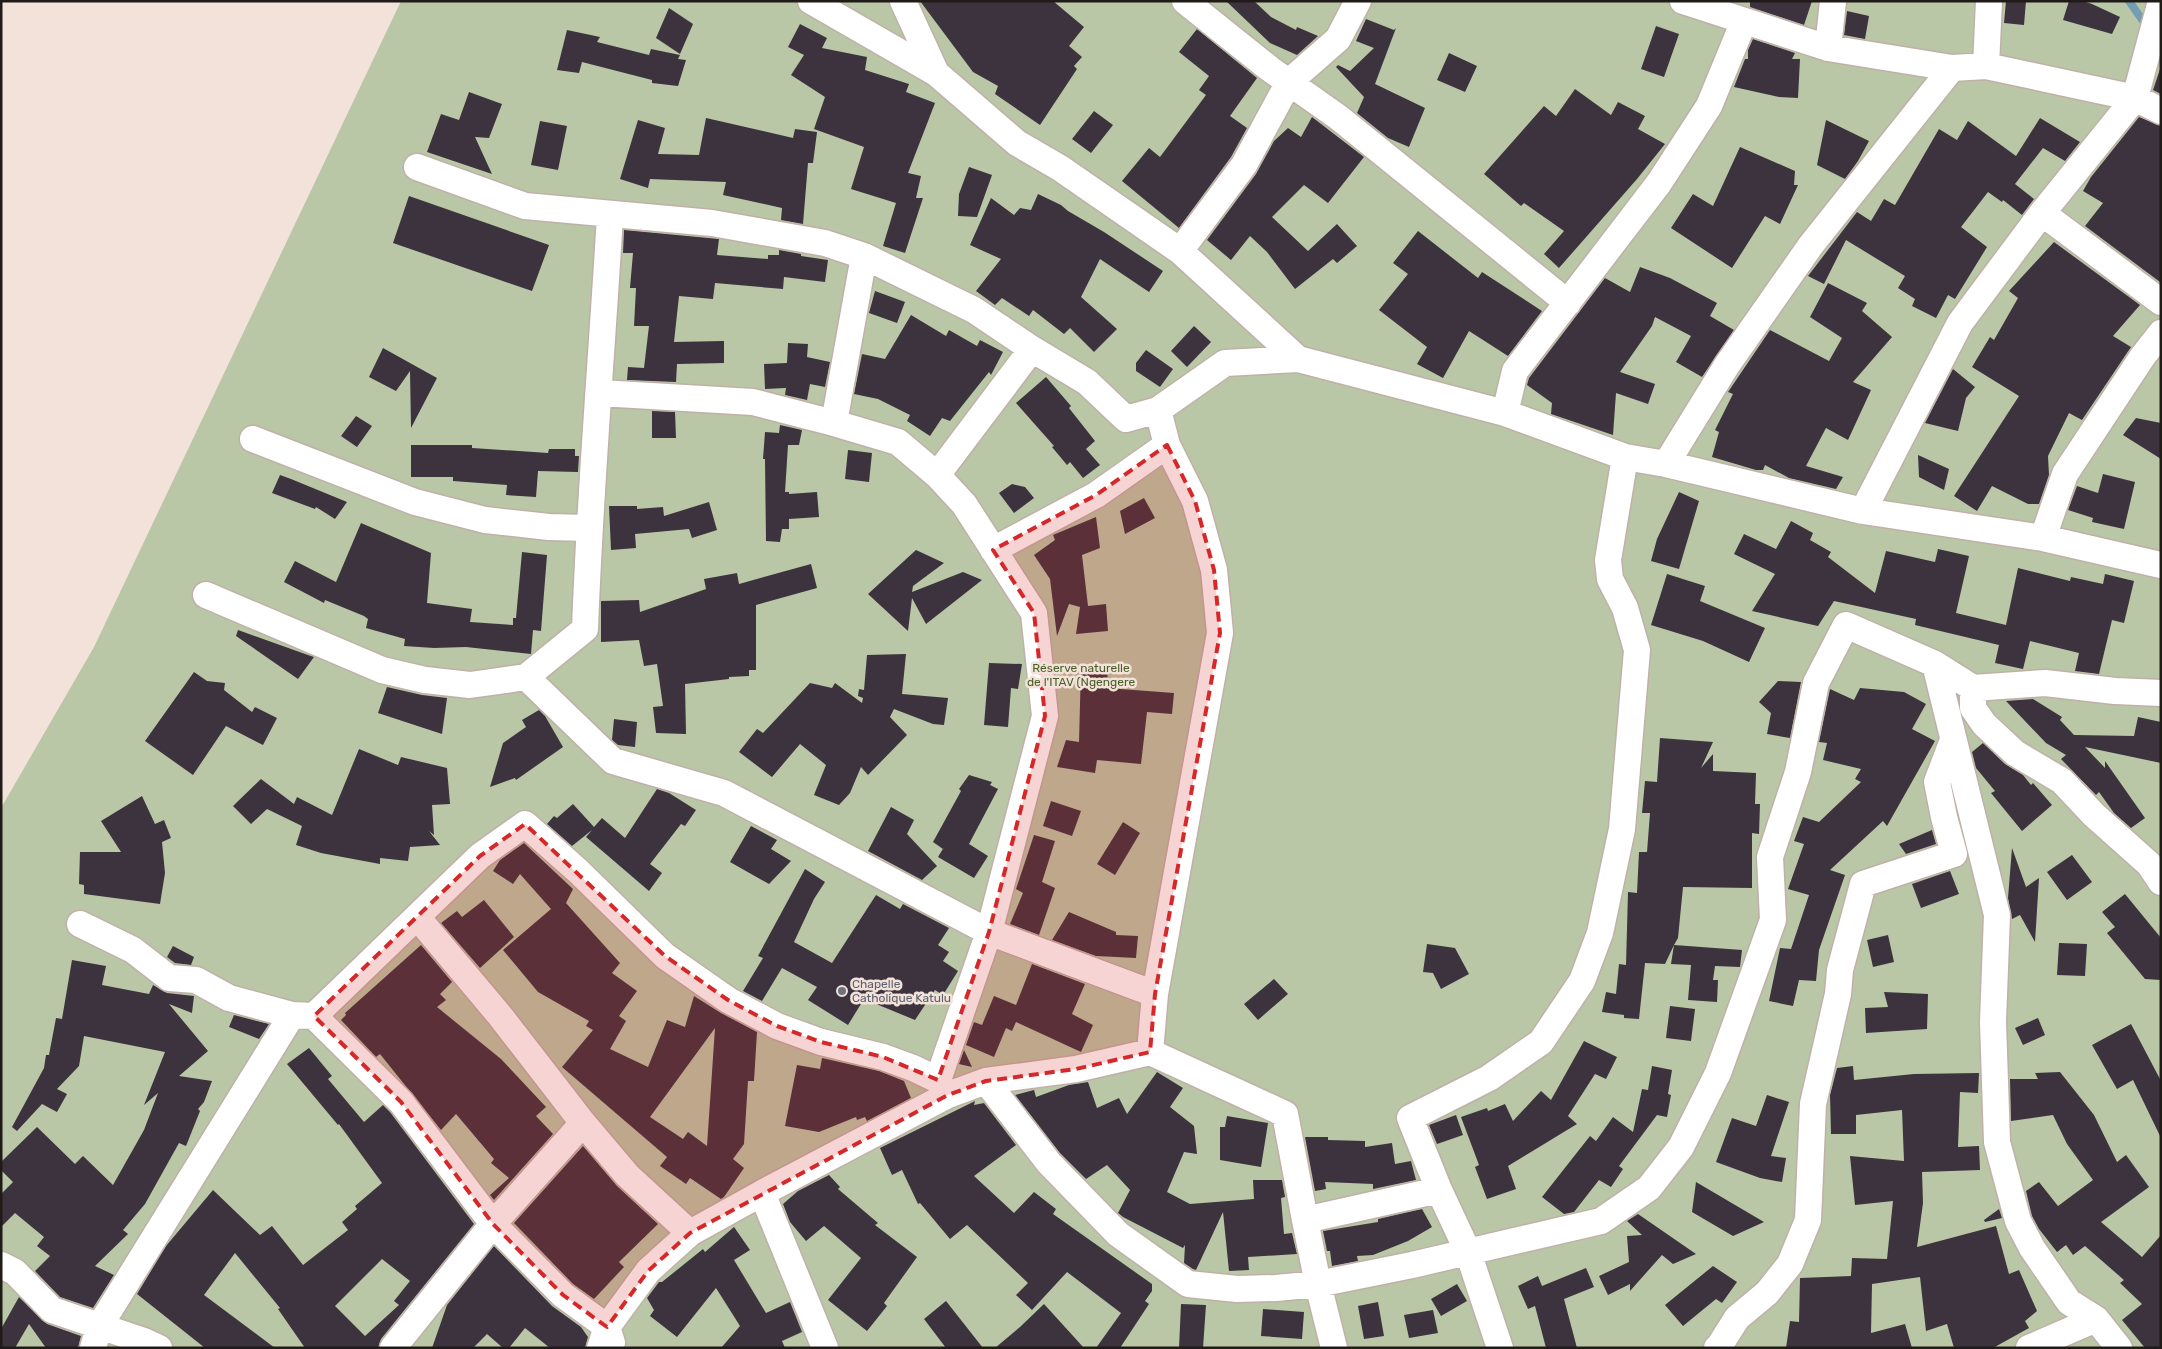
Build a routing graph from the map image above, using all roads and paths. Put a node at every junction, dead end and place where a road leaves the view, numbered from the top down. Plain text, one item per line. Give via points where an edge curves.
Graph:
1 (811, 1) edge
2 (903, 1) edge
3 (1184, 1) edge
4 (1358, 1) edge
5 (1682, 1) edge
6 (1833, 1) edge
7 (1989, 1) edge
8 (2160, 6) edge
9 (1744, 20) junction
10 (1828, 48) junction
11 (1986, 66) junction
12 (1952, 68) junction
13 (936, 72) junction
14 (1289, 82) junction
15 (2135, 98) junction
16 (2161, 111) edge
17 (416, 167) dead end
18 (2042, 213) junction
19 (610, 215) junction
20 (1180, 251) junction
21 (864, 256) junction
22 (2161, 302) edge
23 (1568, 303) junction
24 (2161, 333) edge
25 (1032, 349) junction
26 (1298, 359) junction
27 (600, 393) junction
28 (1158, 410) junction
29 (1505, 413) junction
30 (834, 423) junction
31 (253, 439) dead end
32 (1167, 445) junction
33 (1625, 458) junction
34 (1666, 464) junction
35 (937, 475) junction
36 (1863, 511) junction
37 (588, 528) junction
38 (2043, 538) junction
39 (993, 550) junction
40 (2161, 565) edge
41 (206, 595) dead end
42 (1935, 664) junction
43 (526, 677) junction
44 (1973, 688) junction
45 (2161, 693) edge
46 (1954, 740) junction
47 (2161, 882) edge
48 (418, 918) junction
49 (80, 924) dead end
50 (989, 932) junction
51 (1155, 994) junction
52 (303, 1015) junction
53 (1150, 1052) junction
54 (986, 1081) junction
55 (943, 1088) junction
56 (583, 1123) junction
57 (1439, 1190) junction
58 (762, 1193) junction
59 (1305, 1220) junction
60 (493, 1224) junction
61 (690, 1233) junction
62 (1468, 1252) junction
63 (1, 1264) edge
64 (1318, 1284) junction
65 (2096, 1319) junction
66 (96, 1337) edge
67 (607, 1341) edge
68 (159, 1348) edge
69 (393, 1348) edge
70 (824, 1348) edge
71 (1334, 1348) edge
72 (1500, 1348) edge
73 (1717, 1348) edge
74 (2029, 1348) edge
75 (2119, 1348) edge

1 - 13 street
2 - 13 street
3 - 14 street
4 - 14 street via 1338,39
5 - 9 street
6 - 10 street
7 - 11 street
8 - 15 street
9 - 10 street
9 - 23 street via 1708,106 1659,183
10 - 12 street
11 - 12 street
11 - 15 street
12 - 34 street via 1811,245 1727,365
13 - 20 street via 1017,143 1060,168
14 - 20 street via 1244,165
14 - 23 street via 1338,117
15 - 16 street
15 - 18 street
17 - 19 street via 525,206
18 - 22 street
18 - 36 street via 1960,323
19 - 21 street via 712,223 825,243
19 - 27 street
20 - 26 street
21 - 25 street via 974,310
21 - 30 street
23 - 29 street via 1515,371
24 - 38 street via 2065,474
25 - 28 street via 1088,382 1126,419
25 - 35 street
26 - 28 street via 1225,363
26 - 29 street
27 - 30 street via 753,402
27 - 37 street
28 - 32 street
29 - 33 street
30 - 35 street via 898,442
31 - 37 street via 415,502 485,520
32 - 39 street via 1096,495
32 - 51 street via 1195,502 1214,570 1220,633
33 - 34 street
33 - 57 street via 1608,560 1610,579 1624,608 1637,650 1622,830 1600,933 1582,981 1541,1042 1489,1078 1410,1118
34 - 36 street
35 - 39 street via 964,504
36 - 38 street
37 - 43 street via 585,629
38 - 40 street
39 - 50 street via 1034,613 1045,716
41 - 43 street via 382,670 425,680 470,685
42 - 44 street
42 - 46 street
42 - 62 street via 1846,625 1816,683 1798,772 1770,857 1773,920 1770,929 1718,1073 1681,1147 1649,1188 1601,1221
43 - 50 street via 613,760 724,793
44 - 45 street via 2045,683
44 - 47 street via 1973,708 1984,724 2015,752 2062,781 2094,815 2149,864
46 - 65 street via 1997,915 1992,1022 1997,1142 2018,1221 2032,1248 2069,1302
46 - 73 street via 1937,782 1954,854 1863,884 1840,970 1838,994 1813,1104 1808,1220 1790,1264 1767,1293 1737,1318
48 - 52 street
48 - 55 street via 480,856 525,824 665,956 728,1000 777,1026 913,1068
48 - 56 street via 501,1017
49 - 52 street via 133,950 169,978 196,980 229,998
50 - 51 street
50 - 55 street
51 - 53 street
52 - 60 street via 401,1102
52 - 66 street
53 - 54 street via 1076,1068
53 - 59 street via 1285,1114
54 - 55 street
54 - 64 street via 1049,1163 1118,1234 1188,1284 1237,1290
55 - 58 street
56 - 60 street
56 - 61 street via 627,1175
57 - 59 street
57 - 62 street
58 - 61 street
58 - 70 street
59 - 64 street
60 - 67 street
60 - 69 street
61 - 67 street via 648,1271
62 - 64 street
62 - 72 street
63 - 66 street via 15,1272 52,1310
64 - 71 street
65 - 74 street
65 - 75 street
66 - 68 street

